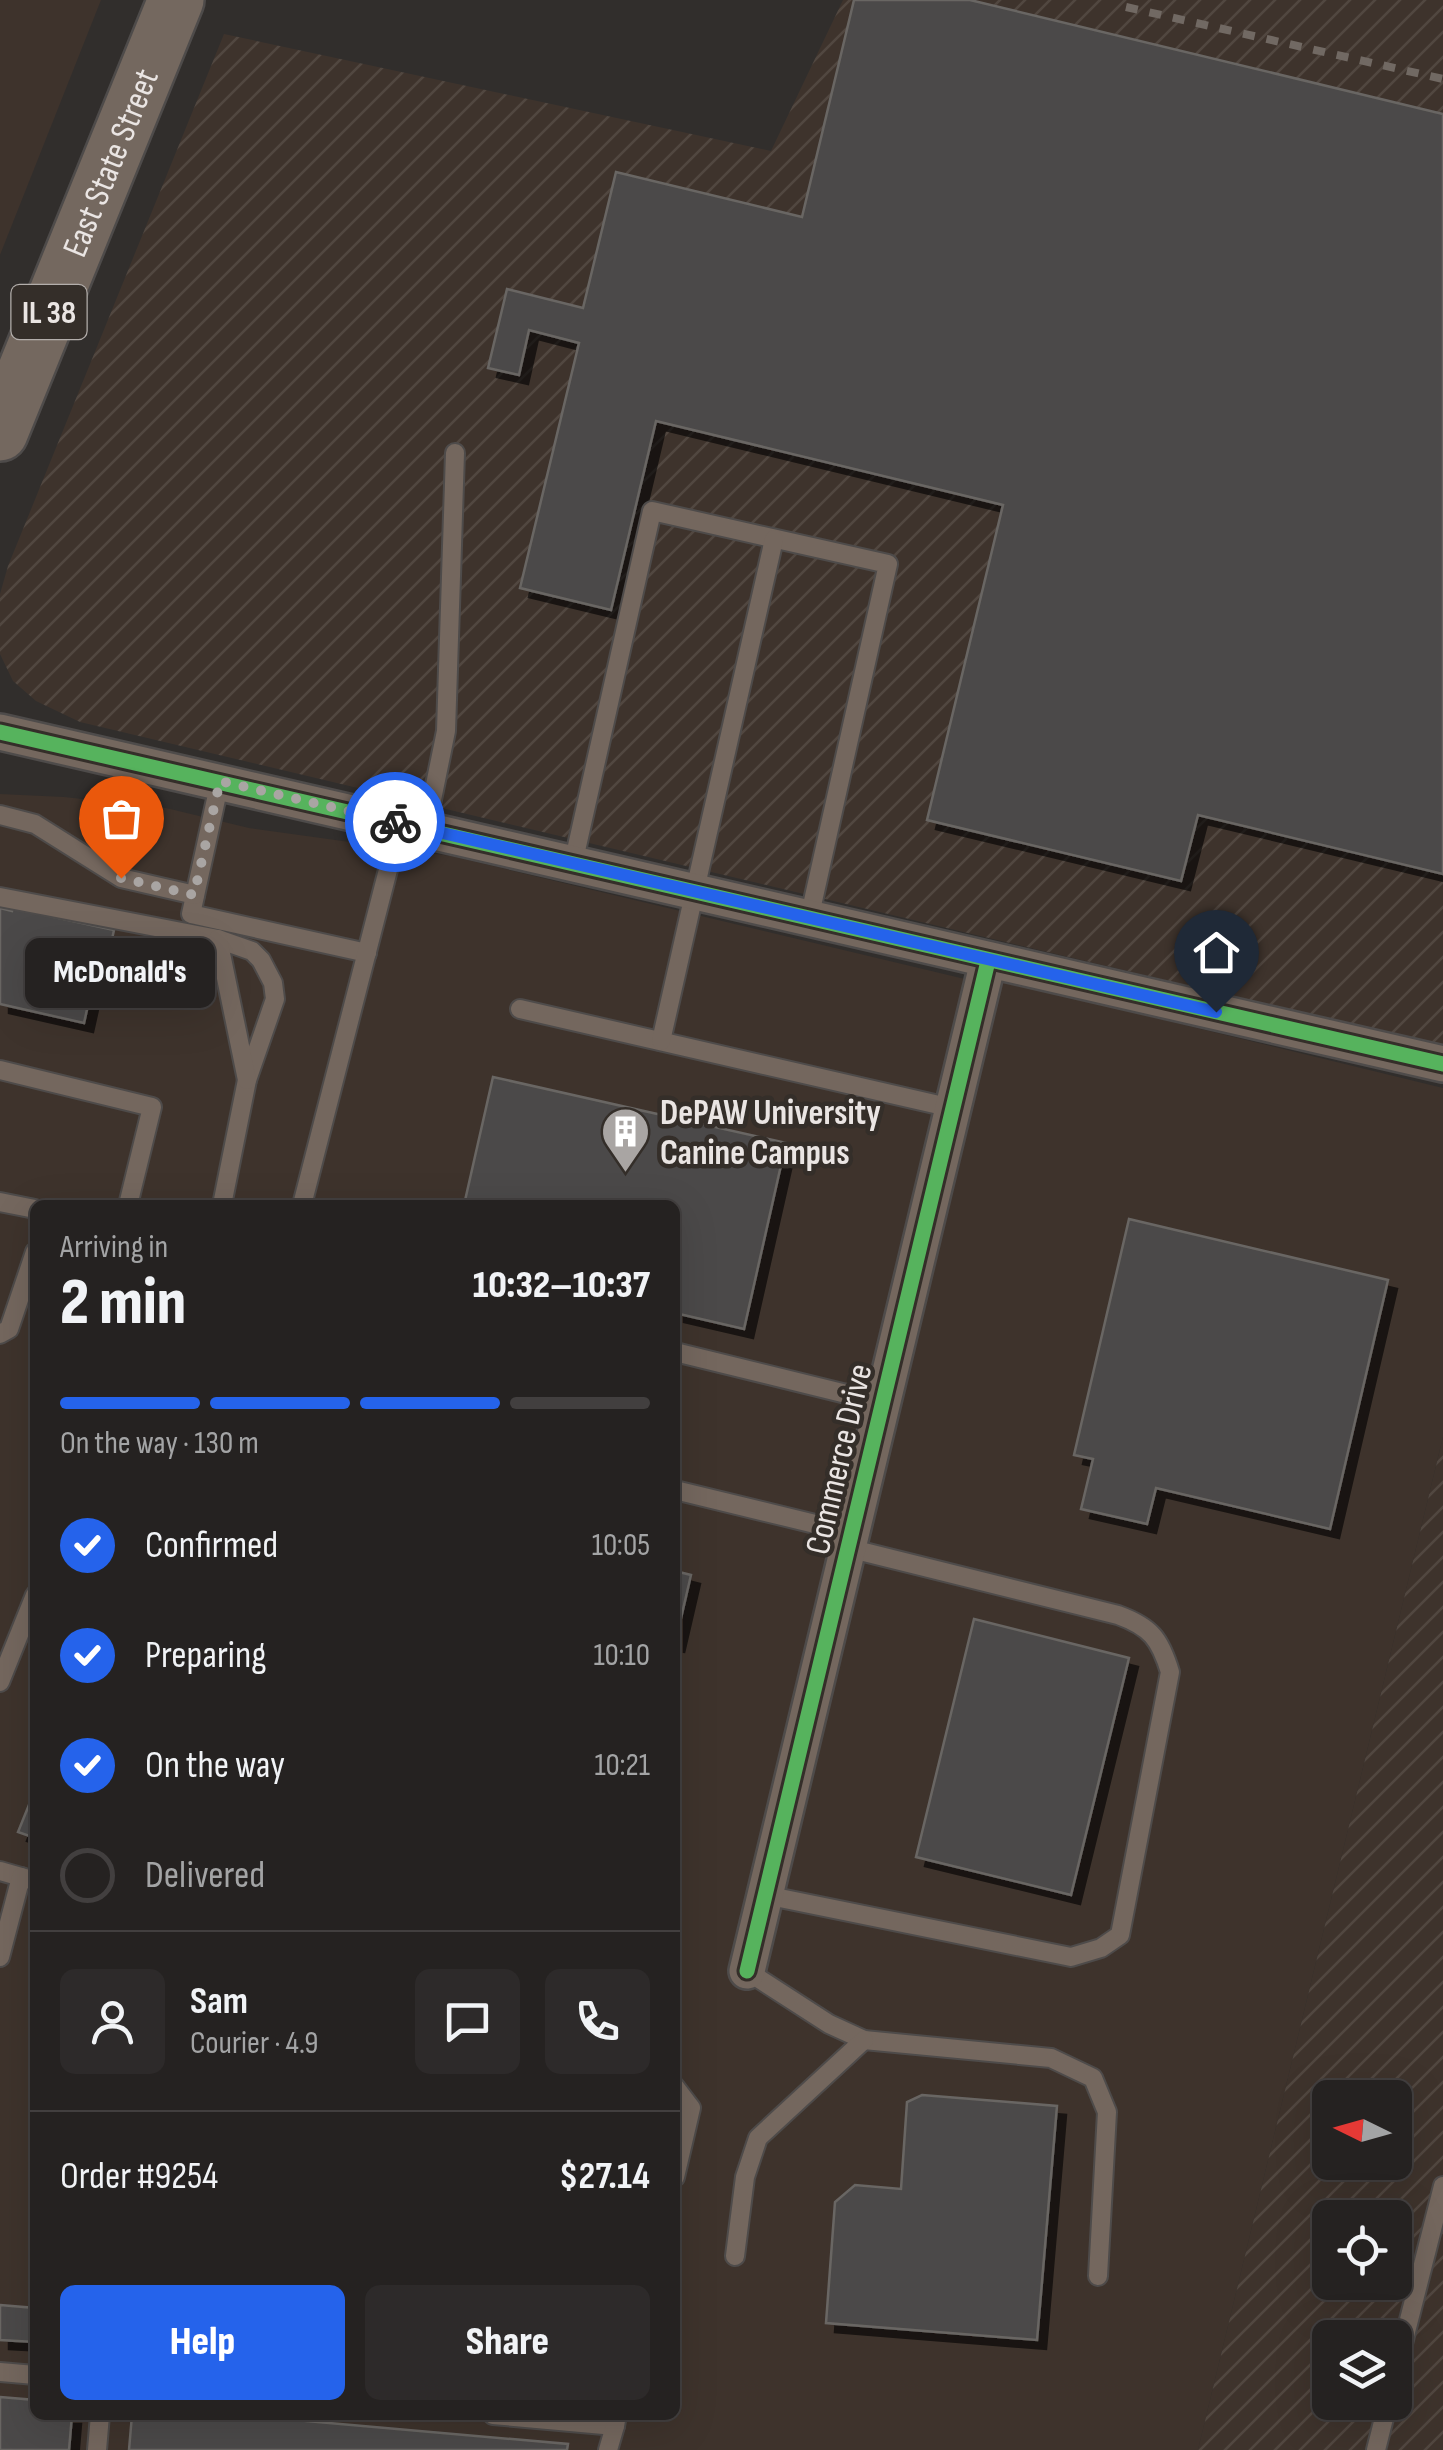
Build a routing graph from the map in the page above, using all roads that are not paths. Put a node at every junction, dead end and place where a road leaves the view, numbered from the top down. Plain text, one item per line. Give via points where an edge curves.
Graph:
1 (176, 0) edge
2 (0, 433) edge
3 (455, 453) dead end
4 (774, 538) junction
5 (0, 732) edge
6 (220, 781) junction
7 (0, 815) edge
8 (413, 826) junction
9 (574, 864) junction
10 (695, 892) junction
11 (194, 895) junction
12 (0, 896) edge
13 (809, 919) junction
14 (218, 939) junction
15 (367, 953) junction
16 (988, 961) junction
17 (520, 1009) dead end
18 (661, 1041) junction
19 (1443, 1064) edge
20 (0, 1070) edge
21 (248, 1080) junction
22 (952, 1108) junction
23 (129, 1200) edge
24 (223, 1200) edge
25 (303, 1200) edge
26 (0, 1202) edge
27 (30, 1208) edge
28 (30, 1267) edge
29 (0, 1334) edge
30 (680, 1353) edge
31 (883, 1403) junction
32 (680, 1491) edge
33 (850, 1541) junction
34 (30, 1607) edge
35 (0, 1682) edge
36 (0, 1870) edge
37 (28, 1879) edge
38 (765, 1895) junction
39 (0, 1957) edge
40 (748, 1971) joint
41 (864, 2040) junction
42 (680, 2093) edge
43 (680, 2156) edge
44 (1443, 2186) edge
45 (735, 2256) dead end
46 (1098, 2276) dead end
47 (1409, 2320) edge
48 (0, 2372) edge
49 (30, 2375) edge
50 (100, 2420) edge
51 (616, 2420) edge
52 (1384, 2420) edge
53 (97, 2450) edge
54 (608, 2450) edge
55 (1376, 2450) edge

1 - 2 main road, East State Street / IL 38
3 - 8 lane via 446,730
4 - 9 lane via 652,511
4 - 10 lane
4 - 13 lane via 888,564
5 - 6 street
6 - 8 street
6 - 11 lane
7 - 11 lane via 35,824 121,878
8 - 9 street
8 - 15 lane
9 - 10 street
10 - 13 street
10 - 18 lane
11 - 15 lane via 191,914
12 - 14 lane
13 - 16 street
14 - 21 lane
14 - 21 lane via 252,951 274,983 272,1015
15 - 25 lane
16 - 19 street
16 - 22 street, Commerce Drive
17 - 18 lane
18 - 22 lane
20 - 23 lane via 152,1107
21 - 24 lane
22 - 31 street, Commerce Drive
26 - 27 lane
28 - 29 lane via 9,1328
30 - 31 lane
31 - 33 street, Commerce Drive
32 - 33 lane
33 - 38 street, Commerce Drive
33 - 38 lane via 1118,1615 1143,1624 1162,1647 1170,1672 1120,1935 1071,1957
34 - 35 lane
36 - 37 lane
37 - 39 lane
38 - 40 street, Commerce Drive
40 - 41 lane
41 - 45 lane via 758,2138
41 - 46 lane via 1051,2058 1093,2078 1107,2112
42 - 43 lane via 692,2108
44 - 47 lane
48 - 49 lane
50 - 53 lane
51 - 54 lane
52 - 55 lane

